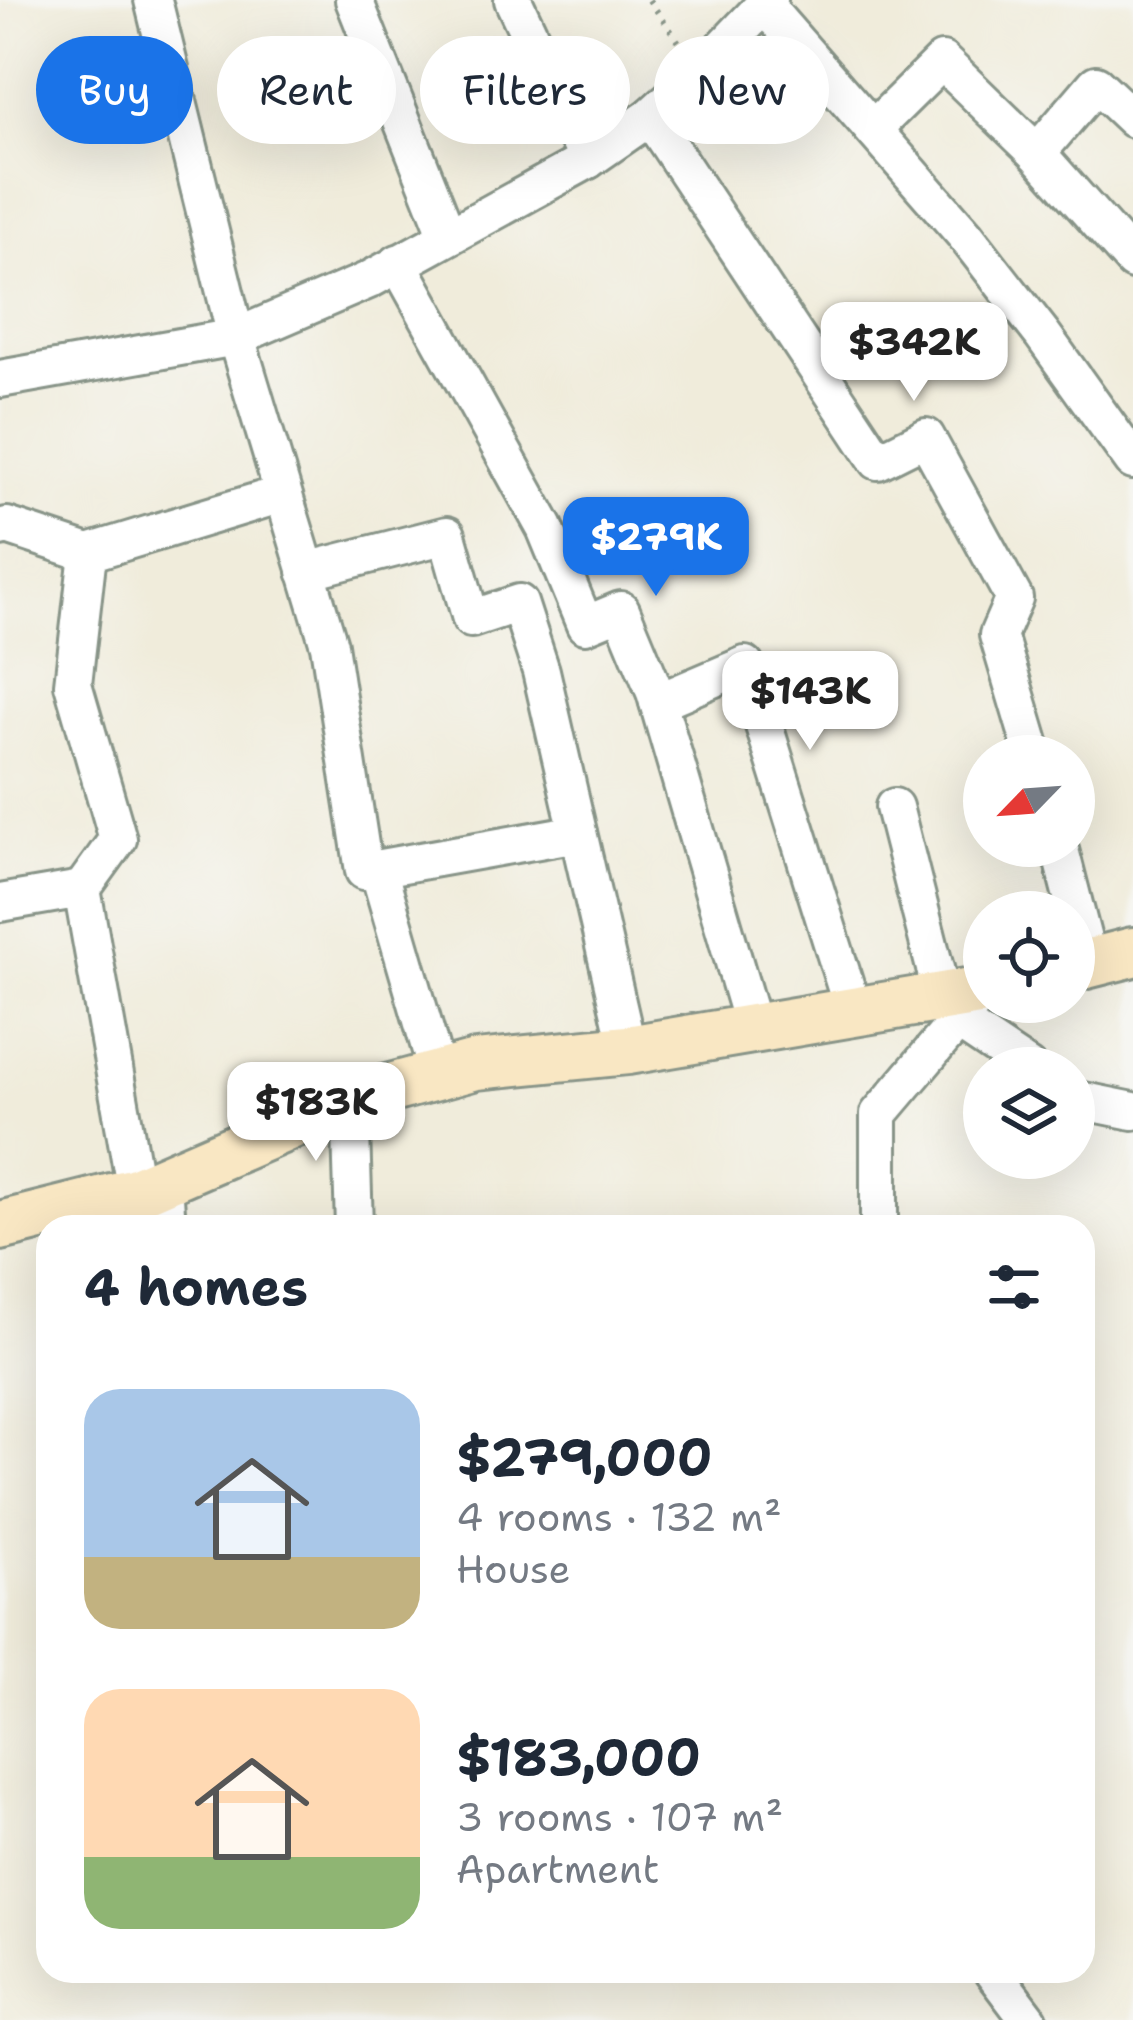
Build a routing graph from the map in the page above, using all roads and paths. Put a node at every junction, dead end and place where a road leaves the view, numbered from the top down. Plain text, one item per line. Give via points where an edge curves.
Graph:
1 (153, 0) edge
2 (354, 0) edge
3 (513, 0) edge
4 (650, 0) edge
5 (766, 3) edge
6 (675, 36) edge
7 (734, 36) edge
8 (654, 113) edge
9 (650, 117) junction
10 (1133, 119) edge
11 (874, 128) junction
12 (1037, 153) junction
13 (588, 160) junction
14 (448, 236) junction
15 (1133, 261) edge
16 (398, 263) junction
17 (236, 337) junction
18 (0, 379) edge
19 (1133, 461) edge
20 (282, 494) junction
21 (0, 528) edge
22 (88, 554) junction
23 (306, 571) junction
24 (658, 702) junction
25 (1028, 735) edge
26 (894, 807) dead end
27 (578, 833) junction
28 (1066, 867) edge
29 (377, 869) junction
30 (82, 889) junction
31 (0, 903) edge
32 (1099, 960) edge
33 (963, 988) edge
34 (963, 999) edge
35 (963, 1004) edge
36 (853, 1010) junction
37 (988, 1023) edge
38 (753, 1027) junction
39 (1009, 1047) edge
40 (628, 1050) junction
41 (438, 1075) junction
42 (350, 1099) junction
43 (1095, 1103) edge
44 (1133, 1111) edge
45 (155, 1200) edge
46 (66, 1215) edge
47 (354, 1215) edge
48 (879, 1215) edge
49 (36, 1220) edge
50 (0, 1226) edge
51 (1001, 1983) edge
52 (1029, 2020) edge

1 - 17 street
2 - 14 street
3 - 13 street
4 - 6 path
5 - 7 street
5 - 11 street
8 - 9 street
9 - 13 street
9 - 25 street via 878,461 926,437 1014,598 998,635
10 - 12 street via 1096,84
11 - 12 street via 942,61
11 - 19 street via 1042,334
12 - 15 street
13 - 14 street
14 - 16 street
16 - 17 street
16 - 24 street via 545,528 585,625 621,610
17 - 18 street
17 - 20 street
20 - 22 street
20 - 23 street
21 - 22 street
22 - 30 street via 74,684 118,838
23 - 27 street via 447,535 471,619 519,603
23 - 29 street via 329,645 364,872
24 - 36 street via 745,665
24 - 38 street
26 - 33 street
27 - 29 street
27 - 40 street
28 - 32 street
29 - 41 street
30 - 31 street
30 - 45 street
34 - 36 street
35 - 48 street via 879,1114
36 - 38 street
37 - 39 street
38 - 40 street
40 - 41 street
41 - 42 street
42 - 45 street
42 - 47 street
43 - 44 street
45 - 46 street
49 - 50 street
51 - 52 street

